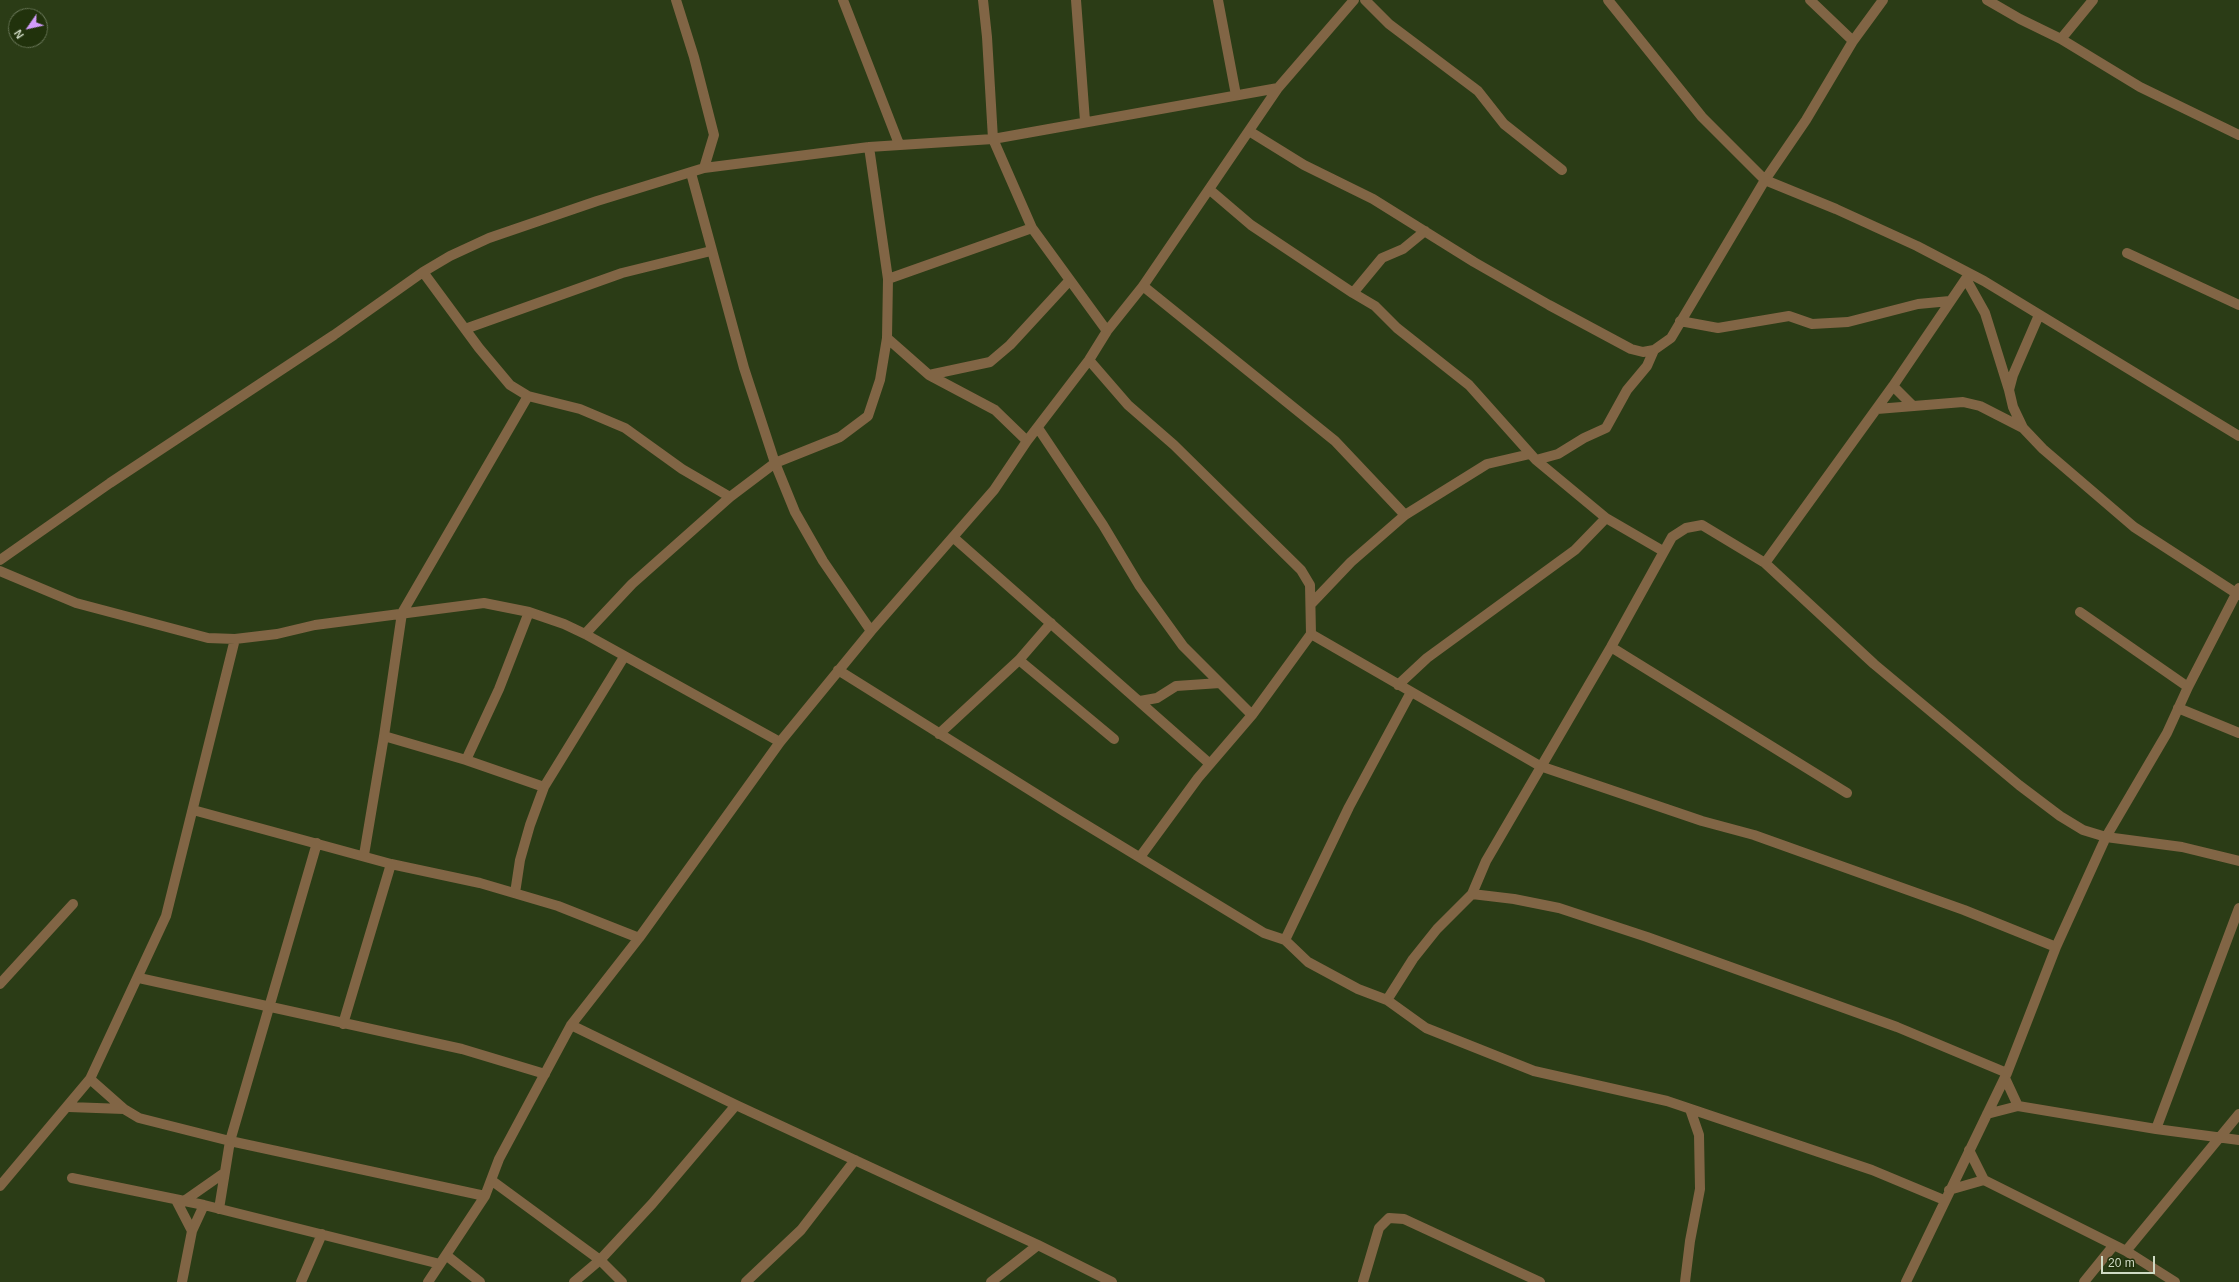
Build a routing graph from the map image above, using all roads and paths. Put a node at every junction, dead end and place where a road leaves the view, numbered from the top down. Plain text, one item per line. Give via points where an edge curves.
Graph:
1 (676, 0) edge
2 (843, 0) edge
3 (983, 0) edge
4 (1076, 0) edge
5 (1218, 0) edge
6 (1354, 0) edge
7 (1365, 0) edge
8 (1608, 0) edge
9 (1810, 0) edge
10 (1883, 0) edge
11 (1987, 0) edge
12 (2093, 0) edge
13 (2061, 39) junction
14 (1853, 41) junction
15 (1278, 88) junction
16 (1236, 95) junction
17 (1085, 121) junction
18 (1249, 131) junction
19 (2239, 135) edge
20 (993, 139) junction
21 (899, 144) junction
22 (869, 147) junction
23 (704, 168) junction
24 (1562, 170) dead end
25 (690, 173) junction
26 (1765, 180) junction
27 (1210, 190) junction
28 (1032, 228) junction
29 (1426, 231) junction
30 (711, 251) junction
31 (2127, 253) dead end
32 (423, 272) junction
33 (1967, 276) junction
34 (888, 279) junction
35 (1069, 281) junction
36 (1143, 286) junction
37 (1352, 293) junction
38 (1950, 301) junction
39 (2239, 305) edge
40 (2039, 315) junction
41 (1680, 321) junction
42 (465, 328) junction
43 (1107, 331) junction
44 (887, 338) junction
45 (1654, 350) junction
46 (1089, 360) junction
47 (929, 375) junction
48 (1893, 386) junction
49 (2010, 390) junction
50 (528, 396) junction
51 (1912, 405) junction
52 (1877, 409) junction
53 (1038, 428) junction
54 (2023, 428) junction
55 (2239, 436) edge
56 (1027, 441) junction
57 (1533, 457) junction
58 (775, 463) junction
59 (730, 498) junction
60 (1405, 515) junction
61 (1606, 518) junction
62 (954, 538) junction
63 (1663, 552) junction
64 (0, 560) edge
65 (1765, 563) junction
66 (0, 571) edge
67 (2238, 592) edge
68 (1311, 604) junction
69 (530, 612) junction
70 (2080, 612) dead end
71 (402, 613) junction
72 (1051, 623) junction
73 (871, 631) junction
74 (586, 634) junction
75 (1311, 634) junction
76 (235, 639) junction
77 (1611, 647) junction
78 (624, 657) junction
79 (1019, 660) junction
80 (838, 670) junction
81 (1220, 683) junction
82 (1398, 685) junction
83 (2188, 687) junction
84 (1411, 692) junction
85 (1140, 701) junction
86 (2178, 708) junction
87 (1252, 714) junction
88 (2239, 733) edge
89 (939, 734) junction
90 (384, 736) junction
91 (1114, 739) dead end
92 (780, 742) junction
93 (466, 760) junction
94 (1210, 764) junction
95 (1540, 766) junction
96 (544, 787) junction
97 (1847, 794) dead end
98 (193, 810) junction
99 (2106, 836) junction
100 (317, 843) junction
101 (364, 855) junction
102 (1140, 857) junction
103 (2239, 861) edge
104 (391, 864) junction
105 (515, 893) junction
106 (1472, 894) junction
107 (73, 904) dead end
108 (2239, 908) edge
109 (639, 938) junction
110 (1285, 940) junction
111 (2056, 947) junction
112 (139, 978) junction
113 (0, 984) edge
114 (1387, 1000) junction
115 (268, 1008) junction
116 (343, 1024) junction
117 (571, 1025) junction
118 (545, 1074) junction
119 (2006, 1076) junction
120 (90, 1079) junction
121 (736, 1105) junction
122 (2018, 1106) junction
123 (69, 1107) junction
124 (124, 1109) junction
125 (1690, 1110) junction
126 (1987, 1114) junction
127 (2239, 1114) edge
128 (2156, 1129) junction
129 (2218, 1139) junction
130 (2239, 1140) edge
131 (230, 1141) junction
132 (1970, 1150) junction
133 (855, 1160) junction
134 (224, 1173) junction
135 (72, 1178) dead end
136 (491, 1180) junction
137 (1984, 1180) junction
138 (0, 1186) edge
139 (1949, 1190) junction
140 (485, 1196) junction
141 (180, 1200) junction
142 (1944, 1200) junction
143 (204, 1205) junction
144 (219, 1209) junction
145 (192, 1232) junction
146 (322, 1234) junction
147 (1038, 1245) junction
148 (2114, 1245) junction
149 (2126, 1251) junction
150 (446, 1255) junction
151 (600, 1260) junction
152 (440, 1264) junction
153 (182, 1282) edge
154 (301, 1282) edge
155 (428, 1282) edge
156 (480, 1282) edge
157 (574, 1282) edge
158 (622, 1282) edge
159 (746, 1282) edge
160 (991, 1282) edge
161 (1112, 1282) edge
162 (1364, 1282) edge
163 (1540, 1282) edge
164 (1685, 1282) edge
165 (1906, 1282) edge
166 (2084, 1282) edge
167 (2175, 1282) edge

1 - 23 street via 694,56 714,135
2 - 21 street
3 - 20 street
4 - 17 street
5 - 16 street
6 - 15 street
7 - 24 street via 1389,24 1478,91 1504,124
8 - 26 street via 1702,117
9 - 14 street
10 - 14 street
11 - 13 street
12 - 13 street
13 - 19 street via 2140,87
14 - 26 street via 1806,120
15 - 16 street
15 - 18 street
16 - 17 street
17 - 20 street
18 - 27 street
18 - 29 street via 1304,165 1373,199
20 - 21 street
20 - 28 street
21 - 22 street
22 - 23 street
22 - 34 street
23 - 25 street
25 - 30 street via 705,221
25 - 32 street via 489,238
26 - 33 street via 1904,240
26 - 41 street
27 - 36 street
27 - 37 street via 1251,225
28 - 34 street
28 - 35 street
29 - 37 street via 1403,249 1382,258
29 - 45 street via 1549,305 1625,345 1643,352
30 - 42 street via 622,273
30 - 58 street via 744,368
31 - 39 street
32 - 42 street
32 - 64 street
33 - 38 street
33 - 40 street
33 - 49 street via 1985,313
34 - 44 street
35 - 43 street
35 - 47 street via 1010,345 990,362
36 - 43 street
36 - 60 street via 1335,441
37 - 57 street via 1375,306 1397,328 1469,385
38 - 41 street via 1918,304 1848,322 1812,324 1789,316 1718,328
38 - 48 street
40 - 49 street via 2013,374
40 - 55 street
41 - 45 street via 1670,338
42 - 50 street via 510,385
43 - 46 street
44 - 47 street
44 - 58 street via 880,380 868,416 840,437
45 - 57 street via 1647,366 1627,390 1606,428 1558,454
46 - 53 street
46 - 68 street via 1128,406 1179,450 1301,570 1310,585
47 - 56 street via 995,410
48 - 51 street
48 - 52 street
49 - 54 street via 2013,407
50 - 59 street via 580,409 625,428 682,469
50 - 71 street
51 - 52 street
51 - 54 street via 1962,402 1980,406
52 - 65 street
53 - 56 street
53 - 81 street via 1103,525 1139,585 1183,646
54 - 67 street via 2043,449 2134,527
56 - 62 street via 994,490
57 - 60 street via 1488,464
57 - 61 street
58 - 59 street
58 - 73 street via 795,512 823,562
59 - 74 street via 632,584
60 - 68 street via 1351,562
61 - 63 street
61 - 82 street via 1575,550 1427,658
62 - 72 street
62 - 73 street
63 - 65 street via 1672,537 1686,528 1702,525
63 - 77 street
65 - 99 street via 1874,664 2019,785 2083,830
66 - 76 street via 82,605 208,638
67 - 83 street
68 - 75 street
69 - 71 street via 484,603
69 - 74 street
69 - 93 street via 499,689
70 - 83 street
71 - 76 street via 315,624 277,634
71 - 90 street
72 - 79 street
72 - 85 street
73 - 80 street
74 - 78 street
75 - 82 street
75 - 87 street
76 - 98 street
77 - 95 street
77 - 97 street
78 - 92 street
78 - 96 street
79 - 89 street
79 - 91 street
80 - 89 street
80 - 92 street
81 - 85 street via 1176,686 1157,698
81 - 87 street
82 - 84 street
83 - 86 street
84 - 95 street
84 - 110 street via 1349,807
85 - 94 street
86 - 88 street
86 - 99 street via 2167,733
87 - 94 street
89 - 102 street
90 - 93 street
90 - 101 street
92 - 109 street
93 - 96 street
94 - 102 street
95 - 106 street via 1486,861
95 - 111 street via 1702,821 1754,835 1964,910
96 - 105 street via 520,860
98 - 100 street
98 - 112 street via 166,916
99 - 103 street via 2182,847
99 - 111 street
100 - 101 street
100 - 115 street via 292,935
101 - 104 street
102 - 110 street via 1264,933
104 - 105 street
104 - 116 street
105 - 109 street via 558,906
106 - 114 street via 1437,929 1413,959
106 - 119 street via 1559,908 1647,937 1897,1027
107 - 113 street
108 - 128 street
109 - 117 street
110 - 114 street via 1308,962 1358,989
111 - 119 street
112 - 115 street
112 - 120 street
114 - 125 street via 1426,1028 1534,1071 1667,1101
115 - 116 street
115 - 131 street
116 - 118 street via 462,1049
117 - 118 street
117 - 121 street
118 - 136 street via 499,1159
119 - 122 street
119 - 126 street
120 - 123 street
120 - 124 street
121 - 133 street
121 - 151 street via 652,1204
122 - 126 street
122 - 128 street
123 - 124 street
123 - 138 street
124 - 131 street via 139,1118
125 - 142 street via 1872,1170
125 - 164 street via 1699,1135 1700,1189
126 - 132 street
127 - 129 street
128 - 129 street
129 - 130 street
129 - 149 street
131 - 134 street
131 - 140 street
132 - 137 street
132 - 139 street
133 - 147 street
133 - 159 street via 801,1230
134 - 141 street
134 - 144 street
135 - 141 street
136 - 140 street
136 - 151 street
137 - 139 street
137 - 148 street
139 - 142 street
140 - 150 street
141 - 143 street
141 - 145 street
142 - 165 street
143 - 144 street
143 - 145 street
144 - 146 street
145 - 153 street
146 - 152 street
146 - 154 street
147 - 160 street
147 - 161 street
148 - 149 street
148 - 166 street
149 - 167 street
150 - 152 street
150 - 156 street
151 - 157 street
151 - 158 street
152 - 155 street
162 - 163 street via 1379,1228 1389,1218 1404,1219

